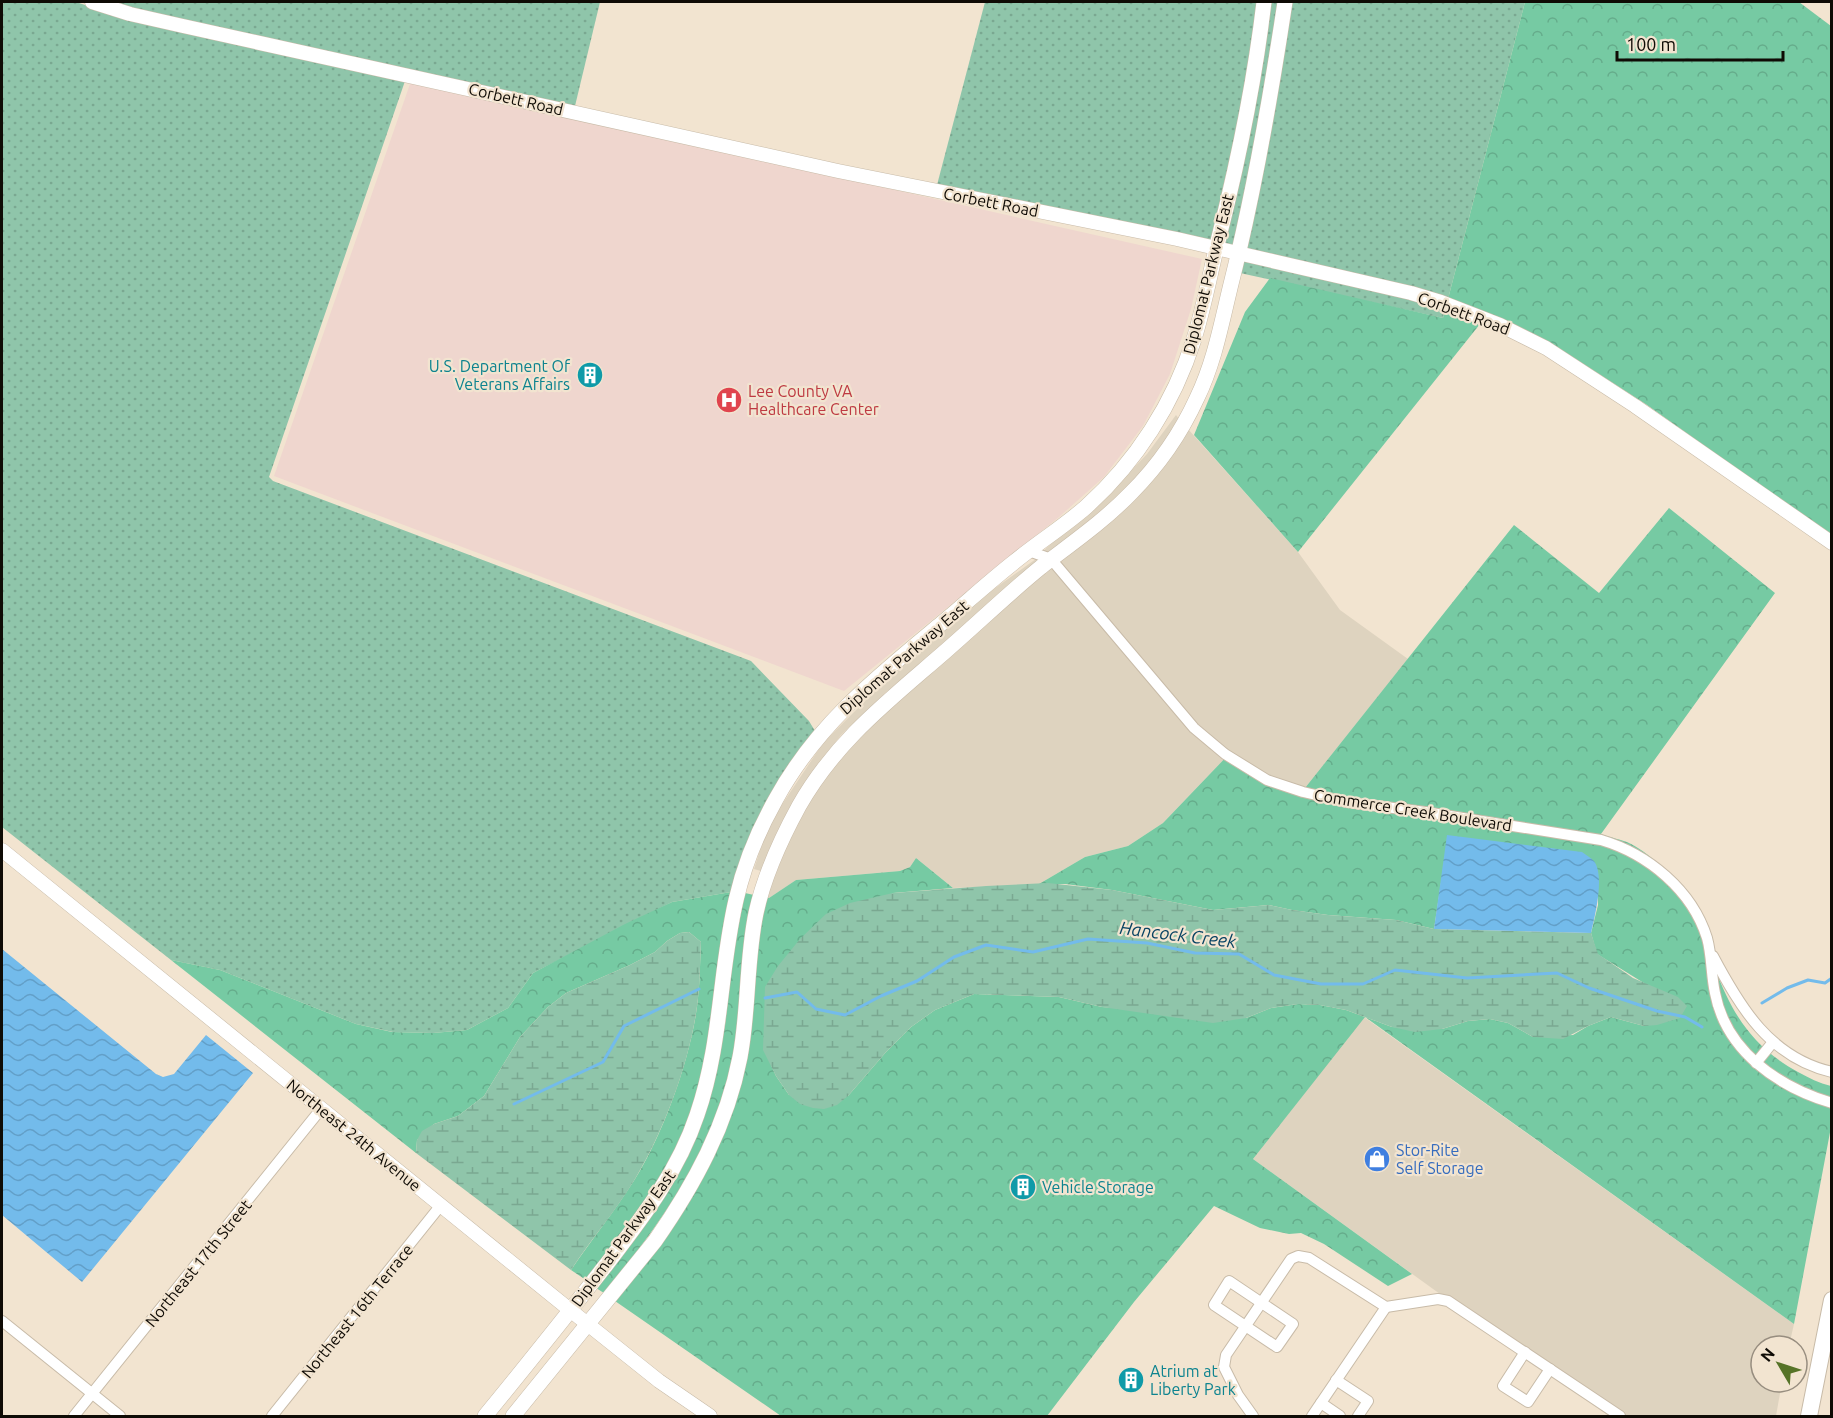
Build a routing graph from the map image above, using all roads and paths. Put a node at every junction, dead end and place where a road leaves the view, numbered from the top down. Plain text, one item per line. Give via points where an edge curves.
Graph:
1 (92, 2) edge
2 (1264, 2) edge
3 (1285, 2) edge
4 (1216, 248) junction
5 (1238, 254) junction
6 (1050, 534) junction
7 (1832, 543) edge
8 (1029, 550) junction
9 (1051, 560) junction
10 (2, 850) edge
11 (744, 872) junction
12 (765, 879) junction
13 (1710, 950) junction
14 (1773, 1042) junction
15 (1756, 1063) junction
16 (1832, 1072) edge
17 (1832, 1103) edge
18 (321, 1109) junction
19 (441, 1205) junction
20 (1832, 1300) edge
21 (1262, 1302) junction
22 (1386, 1307) junction
23 (570, 1310) junction
24 (2, 1321) edge
25 (588, 1324) junction
26 (1246, 1327) junction
27 (1525, 1352) junction
28 (1550, 1369) junction
29 (1336, 1380) junction
30 (92, 1394) junction
31 (1321, 1403) junction
32 (74, 1416) edge
33 (120, 1416) edge
34 (272, 1416) edge
35 (485, 1416) edge
36 (513, 1416) edge
37 (710, 1416) edge
38 (1253, 1416) edge
39 (1312, 1416) edge
40 (1340, 1416) edge
41 (1358, 1416) edge
42 (1620, 1416) edge
43 (1809, 1416) edge

1 - 4 street, Corbett Road via 130,14 706,142
2 - 4 main road, Diplomat Parkway East via 1246,114
3 - 5 main road, Diplomat Parkway East via 1265,126
4 - 5 street, Corbett Road
4 - 6 main road, Diplomat Parkway East via 1195,336 1162,411 1114,478 1084,509
5 - 7 street, Corbett Road via 1411,293 1523,335 1596,379
5 - 9 main road, Diplomat Parkway East via 1209,369 1178,434 1133,491
6 - 8 main road, Diplomat Parkway East
6 - 9 street
8 - 9 street, Commerce Creek Boulevard
8 - 11 main road, Diplomat Parkway East via 869,683 826,728 776,799
9 - 12 main road, Diplomat Parkway East via 846,740 807,792
9 - 13 street, Commerce Creek Boulevard via 1194,728 1254,773 1292,789 1335,800 1588,837 1620,846 1649,862 1681,892 1702,926
10 - 18 street, Northeast 24th Avenue
11 - 12 main road
11 - 23 main road, Diplomat Parkway East via 735,903 713,1058 687,1141 659,1193
12 - 25 main road, Diplomat Parkway East via 753,930 740,1057 721,1123 676,1210
13 - 14 street, Commerce Creek Boulevard via 1743,1010
13 - 15 street, Commerce Creek Boulevard via 1719,1007 1738,1043
14 - 15 street
14 - 16 street, Commerce Creek Boulevard via 1795,1058
15 - 17 street, Commerce Creek Boulevard via 1798,1092
18 - 19 street, Northeast 24th Avenue
18 - 30 street, Northeast 17th Street
19 - 23 street, Northeast 24th Avenue
19 - 34 street, Northeast 16th Terrace
20 - 43 main road
21 - 22 street via 1291,1259 1298,1256 1309,1258
21 - 26 street
21 - 26 street via 1293,1324 1277,1347
21 - 26 street via 1229,1281 1214,1305
22 - 27 street via 1448,1301
22 - 29 street
23 - 25 street, Northeast 24th Avenue
23 - 35 main road, Diplomat Parkway East
24 - 30 street
25 - 36 main road, Diplomat Parkway East
25 - 37 street, Northeast 24th Avenue
26 - 38 street via 1226,1355 1224,1367
27 - 28 street
27 - 28 street via 1503,1386 1528,1402
28 - 42 street
29 - 31 street
29 - 41 street via 1368,1401
30 - 32 street, Northeast 17th Street
30 - 33 street
31 - 39 street
31 - 40 street

